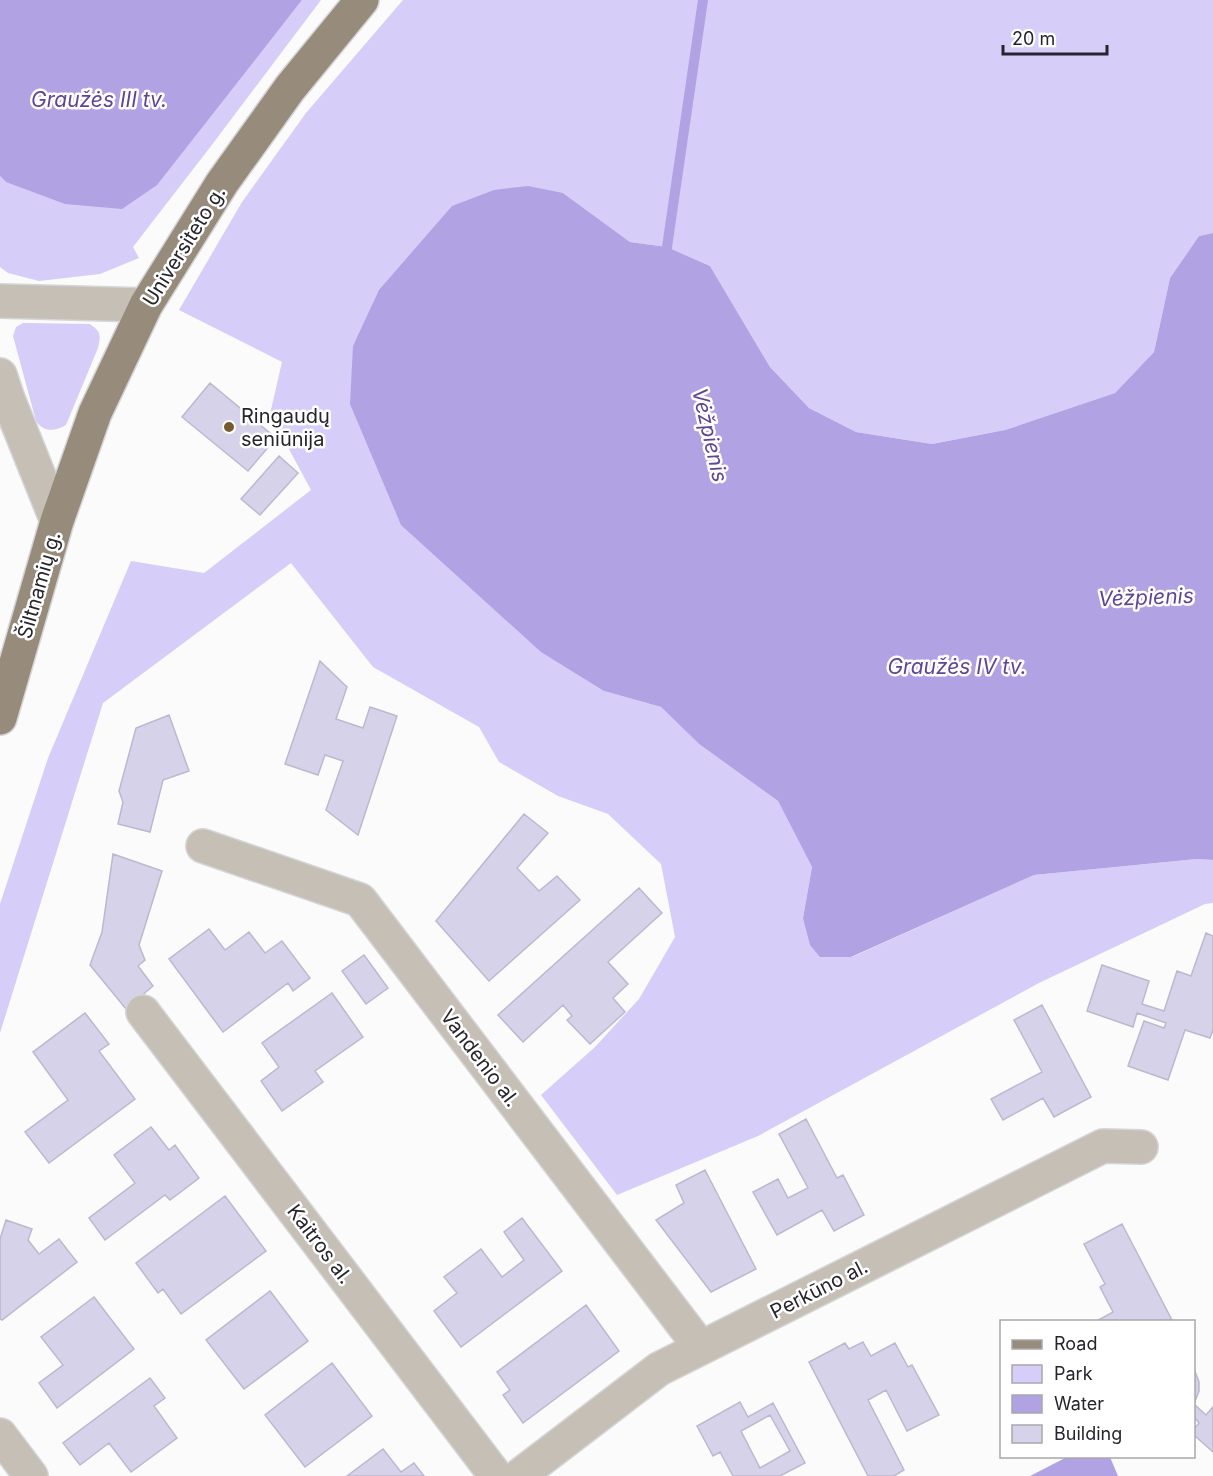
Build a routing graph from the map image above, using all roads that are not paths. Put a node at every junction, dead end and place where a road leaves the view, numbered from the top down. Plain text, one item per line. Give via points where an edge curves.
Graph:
1 (362, 0) edge
2 (0, 301) edge
3 (146, 305) junction
4 (0, 375) edge
5 (57, 521) junction
6 (0, 718) edge
7 (203, 846) dead end
8 (143, 1012) dead end
9 (1141, 1147) dead end
10 (701, 1348) junction
11 (0, 1435) edge
12 (31, 1476) edge
13 (496, 1476) edge
14 (519, 1476) edge

1 - 3 main road, Universiteto g. via 290,88 222,183
2 - 3 street
3 - 5 main road, Universiteto g. via 94,413
4 - 5 street
5 - 6 main road, Šiltnamių g.
7 - 10 street, Vandenio al. via 360,900
8 - 13 street, Kaitros al.
9 - 10 street, Perkūno al. via 1102,1146
10 - 14 street, Perkūno al. via 659,1370
11 - 12 street

